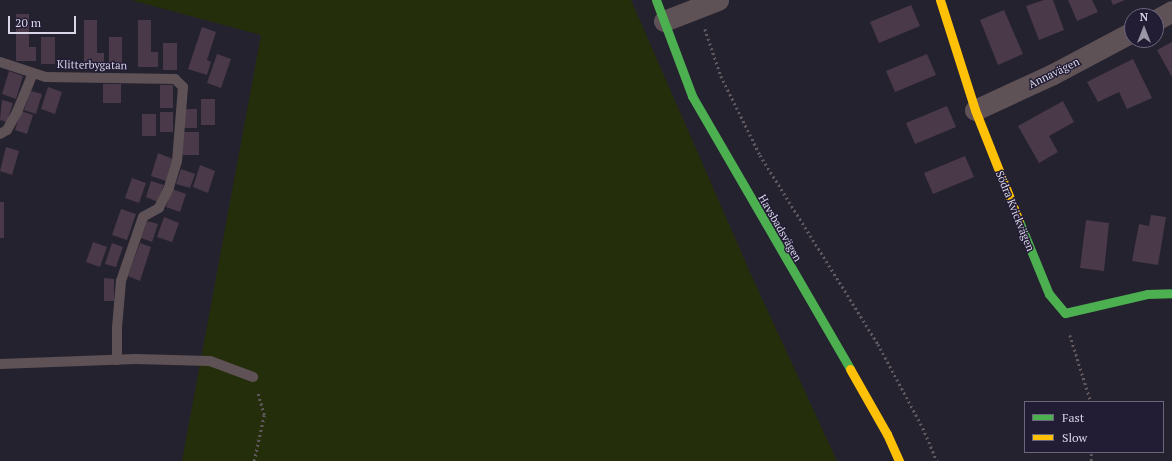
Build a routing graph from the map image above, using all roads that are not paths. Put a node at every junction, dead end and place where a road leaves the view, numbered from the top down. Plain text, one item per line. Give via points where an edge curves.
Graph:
1 (656, 0) edge
2 (718, 0) edge
3 (940, 0) edge
4 (664, 21) junction
5 (1124, 36) edge
6 (0, 62) edge
7 (33, 73) junction
8 (975, 110) junction
9 (0, 134) edge
10 (1172, 293) edge
11 (118, 360) junction
12 (0, 364) edge
13 (253, 377) road end
14 (899, 461) edge

1 - 4 street, Havsbadsvägen
2 - 4 street
3 - 8 street, Södra Kvickvägen
4 - 14 street, Havsbadsvägen via 696,103 887,434
5 - 8 street, Annavägen via 1053,74
6 - 7 lane, Klitterbygatan
7 - 9 lane via 17,112 7,130
7 - 11 lane, Klitterbygatan via 46,77 175,79 183,87 177,161 169,188 159,208 143,217 122,281 117,328
8 - 10 street, Södra Kvickvägen via 1049,294 1065,313 1147,294
11 - 12 lane
11 - 13 lane via 210,362

